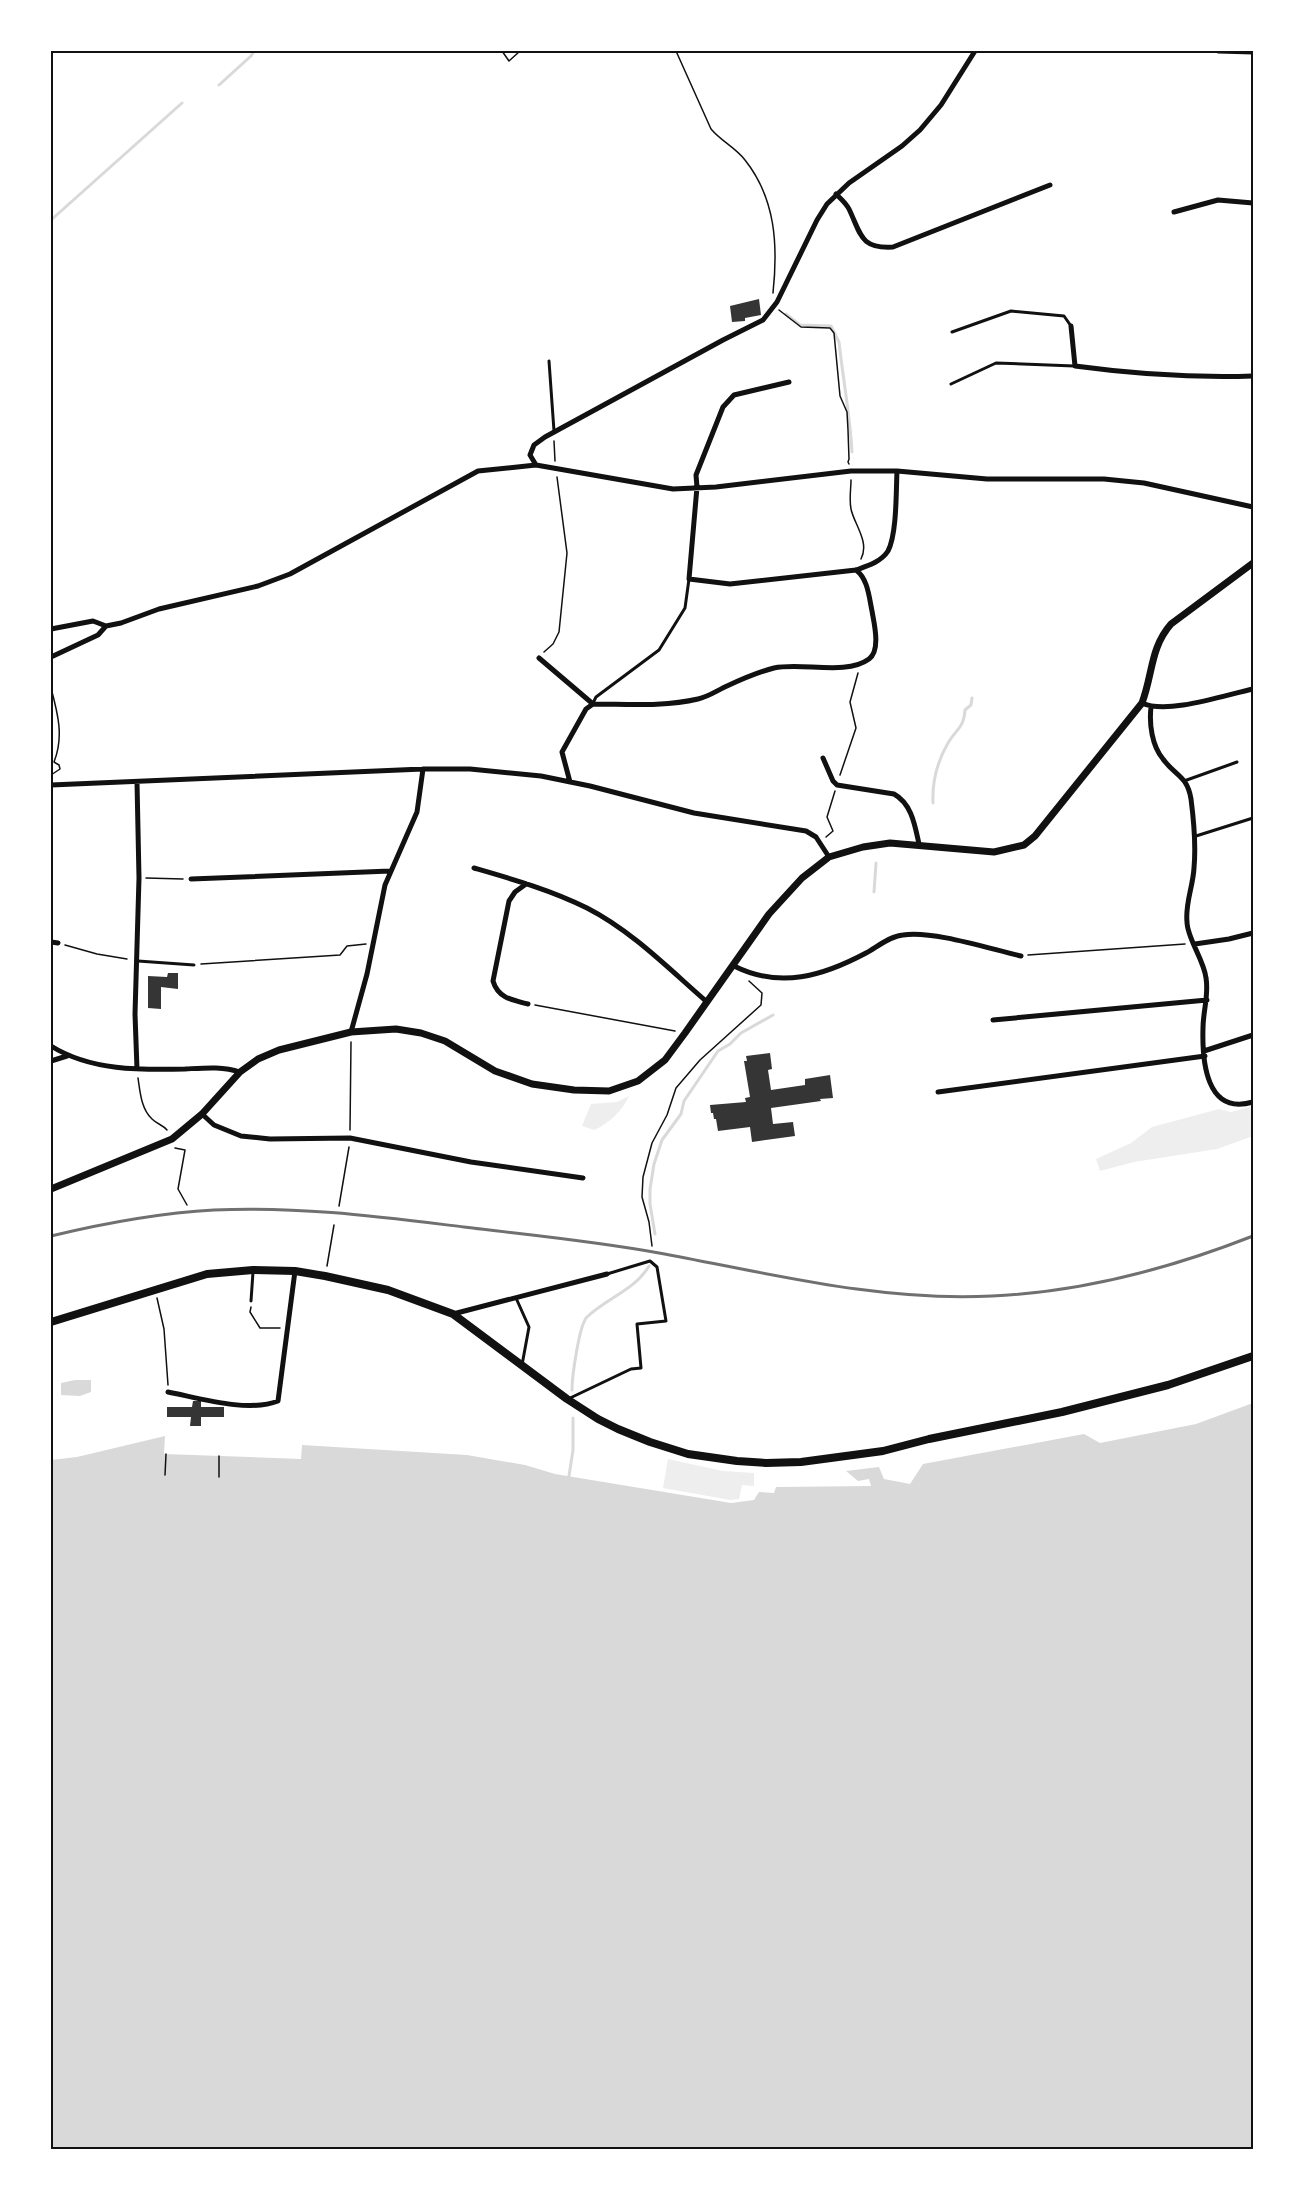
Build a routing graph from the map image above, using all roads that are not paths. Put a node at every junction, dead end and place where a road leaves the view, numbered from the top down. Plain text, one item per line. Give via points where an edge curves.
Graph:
1 (975, 51) edge
2 (1218, 51) edge
3 (1253, 52) edge
4 (1050, 185) dead end
5 (836, 194) junction
6 (1253, 203) edge
7 (1174, 212) dead end
8 (1071, 326) joint
9 (952, 332) dead end
10 (549, 360) dead end
11 (1075, 366) junction
12 (1253, 376) edge
13 (789, 382) dead end
14 (951, 384) dead end
15 (554, 432) junction
16 (536, 465) junction
17 (897, 471) junction
18 (697, 488) junction
19 (1253, 507) edge
20 (1253, 564) edge
21 (856, 570) junction
22 (689, 579) junction
23 (106, 626) junction
24 (51, 629) edge
25 (51, 657) edge
26 (538, 657) road end
27 (1253, 689) edge
28 (1142, 703) junction
29 (593, 705) junction
30 (1151, 707) junction
31 (823, 758) dead end
32 (1237, 762) dead end
33 (423, 769) junction
34 (1184, 781) junction
35 (137, 782) junction
36 (570, 782) junction
37 (51, 785) edge
38 (1253, 818) edge
39 (1194, 837) junction
40 (919, 844) junction
41 (829, 857) junction
42 (474, 868) dead end
43 (390, 871) junction
44 (191, 879) road end
45 (526, 884) junction
46 (1253, 933) edge
47 (51, 942) edge
48 (58, 943) road end
49 (1195, 944) junction
50 (1021, 956) road end
51 (138, 961) junction
52 (194, 965) road end
53 (734, 966) junction
54 (1207, 1000) junction
55 (707, 1002) junction
56 (528, 1004) road end
57 (993, 1020) dead end
58 (351, 1032) junction
59 (1253, 1035) edge
60 (51, 1046) edge
61 (1204, 1054) junction
62 (67, 1056) junction
63 (51, 1061) edge
64 (136, 1069) junction
65 (240, 1072) junction
66 (938, 1092) dead end
67 (1253, 1102) edge
68 (202, 1114) junction
69 (583, 1178) dead end
70 (51, 1189) edge
71 (253, 1270) junction
72 (295, 1271) junction
73 (607, 1274) joint
74 (516, 1298) junction
75 (251, 1301) road end
76 (453, 1314) junction
77 (51, 1322) edge
78 (1253, 1356) edge
79 (522, 1366) junction
80 (168, 1392) road end
81 (567, 1399) junction

1 - 5 street via 920,130
2 - 3 street
4 - 5 street via 893,247 880,248 861,237 849,208
5 - 15 street via 817,220 768,316
6 - 7 street via 1218,200
8 - 9 lane via 1064,316 1011,311
8 - 11 street
10 - 15 lane
11 - 12 street
11 - 14 lane via 996,363
13 - 18 street via 734,395 723,406 696,475
15 - 16 street via 534,445 530,455
16 - 18 street via 673,489
16 - 23 street via 478,471 290,574 258,586
17 - 18 street via 851,471
17 - 19 street via 987,479 1125,480
17 - 21 street via 892,538 887,552 875,563
18 - 22 street
20 - 28 street via 1163,633 1155,649
21 - 22 street via 730,584
21 - 29 street via 863,576 873,616 875,648 865,661 844,667 774,668 701,699 678,703
22 - 29 lane via 686,608 659,650 596,697
23 - 24 street via 93,621
23 - 25 street via 98,635
26 - 29 street
27 - 30 street via 1167,708
28 - 30 street
28 - 40 street via 1049,821 1024,845 994,852
29 - 36 street via 586,709 562,752
30 - 34 street via 1152,733 1160,754
31 - 40 street via 837,785 900,797 913,816
32 - 34 lane
33 - 35 street
33 - 36 street via 507,772
33 - 43 street via 417,812
34 - 39 street via 1190,797
35 - 37 street
35 - 51 street
36 - 41 street via 694,813 806,831 816,837
38 - 39 lane
39 - 49 street via 1194,868 1186,906 1187,926
40 - 41 street via 876,845
41 - 53 street via 802,878 769,914
42 - 45 street
43 - 44 street
43 - 58 street
45 - 55 street via 588,909 624,931
45 - 56 street via 509,901 493,981 496,990 506,998
46 - 49 street
47 - 48 street
49 - 54 street via 1206,976
50 - 53 street via 909,934 898,935 857,958 802,978 781,978
51 - 52 lane
51 - 64 street
53 - 55 street
54 - 57 street
54 - 61 street
55 - 58 street via 665,1060 638,1081 609,1091 532,1084 495,1071 445,1041 421,1033 396,1029
58 - 65 street via 279,1050
59 - 61 street
60 - 62 street
61 - 66 street
61 - 67 street via 1210,1084 1218,1097 1229,1104
62 - 63 street
62 - 64 street
64 - 65 street via 227,1068
65 - 68 street
68 - 69 street via 214,1125 241,1136 350,1141
68 - 70 street via 172,1139
71 - 72 main road
71 - 75 lane
71 - 77 main road via 207,1275
72 - 76 main road via 388,1290
72 - 80 street via 278,1401 268,1405 230,1403
73 - 74 street
73 - 81 lane via 650,1261 657,1267 666,1320 636,1324 641,1368
74 - 76 street
74 - 79 lane via 529,1327
76 - 79 main road
78 - 81 main road via 1168,1385 1062,1412 883,1451 787,1463 688,1454 618,1429
79 - 81 main road

